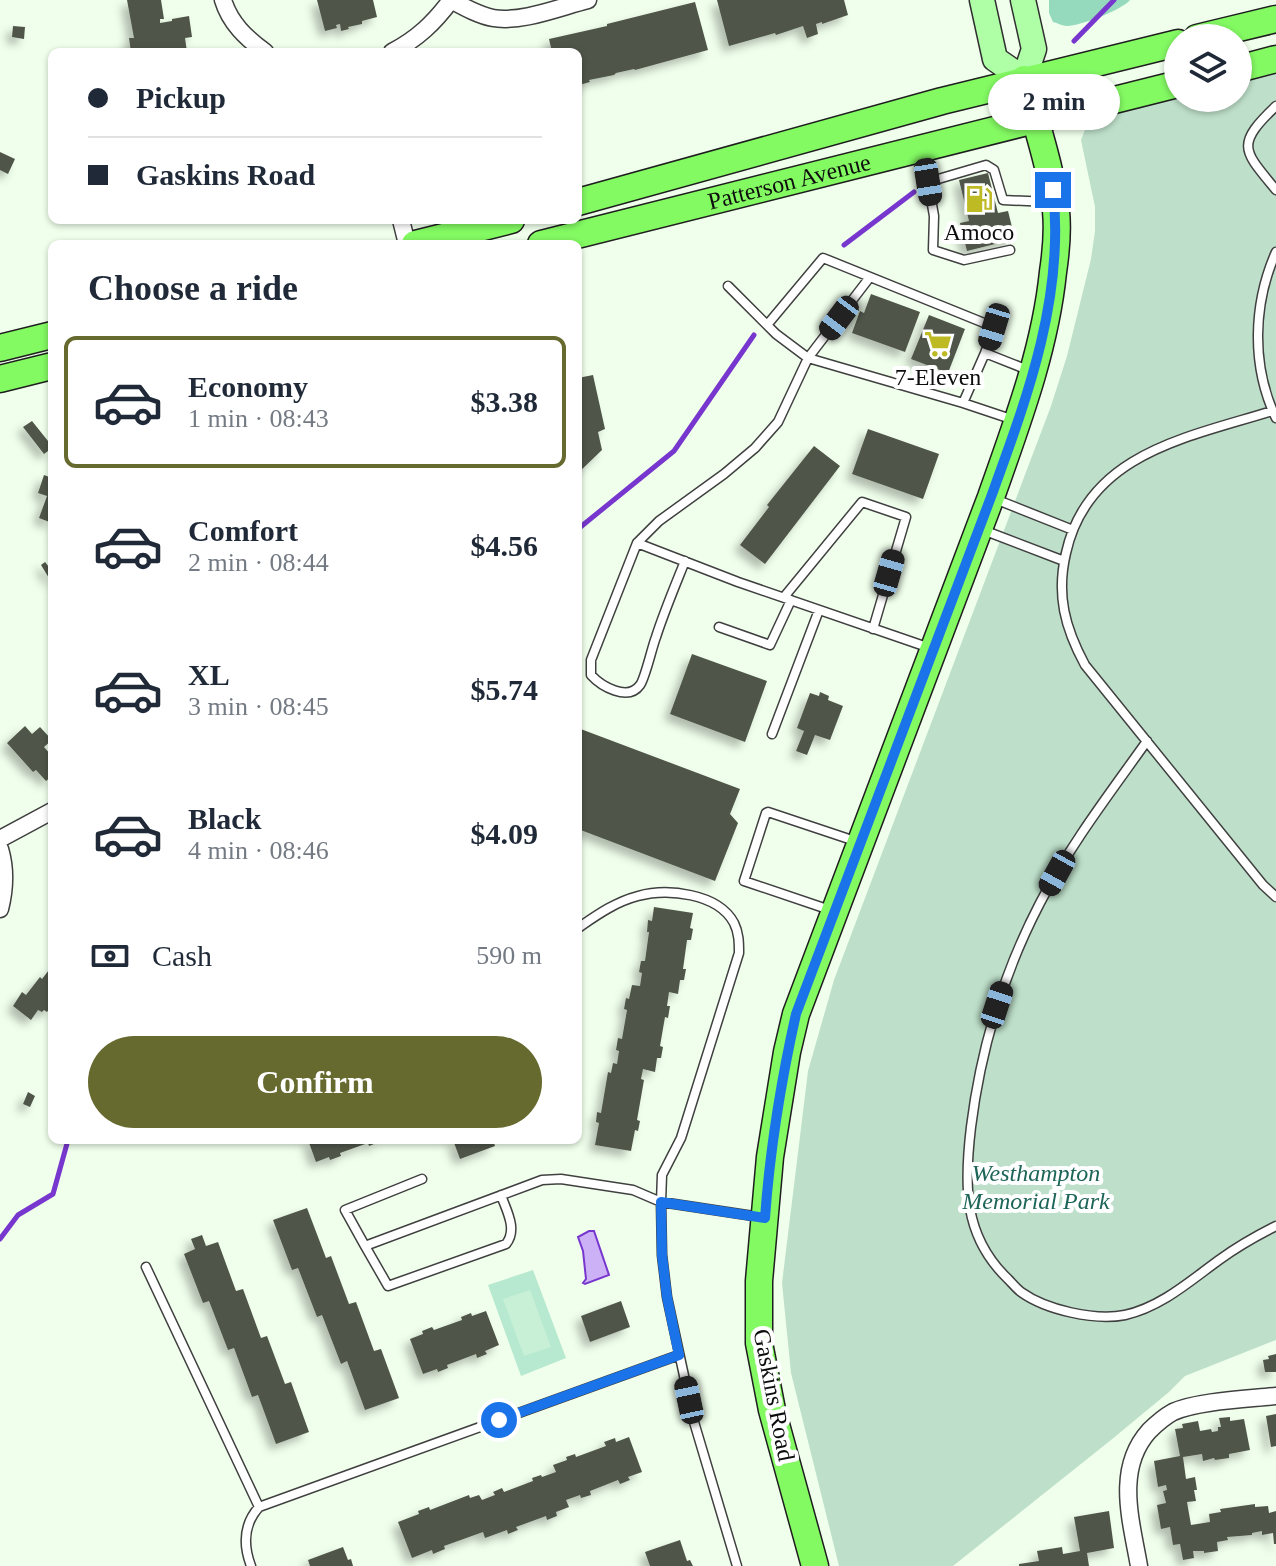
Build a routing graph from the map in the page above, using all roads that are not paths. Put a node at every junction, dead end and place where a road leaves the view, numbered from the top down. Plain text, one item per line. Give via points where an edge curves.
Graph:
1 (223, 0) edge
2 (451, 0) edge
3 (588, 0) edge
4 (982, 0) edge
5 (1023, 0) edge
6 (1276, 19) edge
7 (1252, 25) edge
8 (1164, 46) edge
9 (260, 48) edge
10 (398, 48) edge
11 (1276, 59) edge
12 (1252, 65) edge
13 (1024, 79) junction
14 (1164, 87) edge
15 (1276, 106) edge
16 (1035, 119) junction
17 (918, 149) junction
18 (928, 182) junction
19 (1276, 190) edge
20 (582, 201) edge
21 (1055, 203) junction
22 (495, 224) edge
23 (431, 240) edge
24 (557, 240) edge
25 (1010, 250) dead end
26 (1276, 252) edge
27 (870, 277) junction
28 (728, 286) dead end
29 (767, 325) junction
30 (48, 336) edge
31 (0, 348) edge
32 (985, 353) junction
33 (808, 358) junction
34 (48, 367) edge
35 (1033, 372) junction
36 (0, 379) edge
37 (963, 403) junction
38 (1274, 414) edge
39 (1018, 422) junction
40 (991, 497) junction
41 (979, 528) junction
42 (1073, 530) junction
43 (637, 543) junction
44 (685, 561) junction
45 (1064, 561) junction
46 (788, 599) junction
47 (819, 610) junction
48 (719, 627) dead end
49 (873, 629) junction
50 (933, 649) junction
51 (772, 734) dead end
52 (1147, 741) junction
53 (48, 813) edge
54 (0, 839) edge
55 (859, 843) junction
56 (0, 849) edge
57 (1276, 897) edge
58 (0, 909) edge
59 (833, 911) junction
60 (582, 925) edge
61 (422, 1179) dead end
62 (501, 1195) junction
63 (661, 1202) junction
64 (765, 1218) junction
65 (1276, 1226) edge
66 (365, 1246) junction
67 (146, 1267) dead end
68 (679, 1355) junction
69 (1276, 1396) edge
70 (259, 1507) junction
71 (251, 1566) edge
72 (737, 1566) edge
73 (815, 1566) edge
74 (1139, 1566) edge

1 - 9 street via 235,25
2 - 3 street via 476,13 508,19
2 - 10 street via 421,34
4 - 13 main road via 995,59
5 - 13 main road via 1034,49
6 - 7 main road
8 - 13 main road, Patterson Avenue
11 - 12 main road
13 - 16 main road, Gaskins Road
13 - 20 main road, Patterson Avenue
14 - 16 main road, Patterson Avenue
15 - 19 lane via 1248,142 1251,159
16 - 17 main road, Patterson Avenue
16 - 21 main road, Gaskins Road
17 - 18 lane
17 - 24 main road, Patterson Avenue
18 - 21 lane via 986,165 994,170 1003,200
18 - 25 lane via 933,250 964,260
21 - 35 main road, Gaskins Road via 1051,295
22 - 23 main road
26 - 38 lane via 1258,324 1263,383
27 - 29 lane via 823,258
27 - 32 lane via 994,327
27 - 33 lane
28 - 29 lane
29 - 33 lane
30 - 31 main road
32 - 35 lane
32 - 37 lane
33 - 37 lane
33 - 43 lane via 778,422 755,448
34 - 36 main road
35 - 39 main road, Gaskins Road
37 - 39 lane
38 - 42 lane via 1167,444 1134,460 1109,477
39 - 40 main road, Gaskins Road
40 - 41 main road, Gaskins Road
40 - 42 lane
41 - 45 lane
41 - 50 main road, Gaskins Road
42 - 45 lane
43 - 44 lane
43 - 44 lane via 591,660 591,675 599,684 622,693 640,686
44 - 46 lane
45 - 52 lane via 1062,593 1073,642 1085,665
46 - 47 lane
46 - 48 lane via 770,645
46 - 49 lane via 862,502 906,517
47 - 49 lane
47 - 51 lane
49 - 50 lane
50 - 55 main road, Gaskins Road
52 - 57 lane
52 - 65 lane via 1057,873 1026,932 991,1021 968,1152 966,1192 975,1229 994,1266 1022,1292 1063,1312 1105,1317 1147,1308
53 - 54 street
55 - 59 main road, Gaskins Road
55 - 59 lane via 766,813 744,881
56 - 58 street
59 - 64 main road, Gaskins Road via 787,1052
60 - 63 lane via 636,897 675,893 692,895 726,912 740,939 681,1138 662,1175
61 - 66 lane via 345,1210
62 - 63 lane via 561,1179 633,1190
62 - 66 lane
62 - 66 lane via 512,1230 506,1244 388,1286
63 - 64 lane
63 - 68 lane via 662,1255
64 - 73 main road, Gaskins Road via 759,1343
67 - 70 lane
68 - 70 lane
68 - 72 lane
69 - 74 street via 1174,1412 1144,1437 1129,1467
70 - 71 lane via 245,1535

